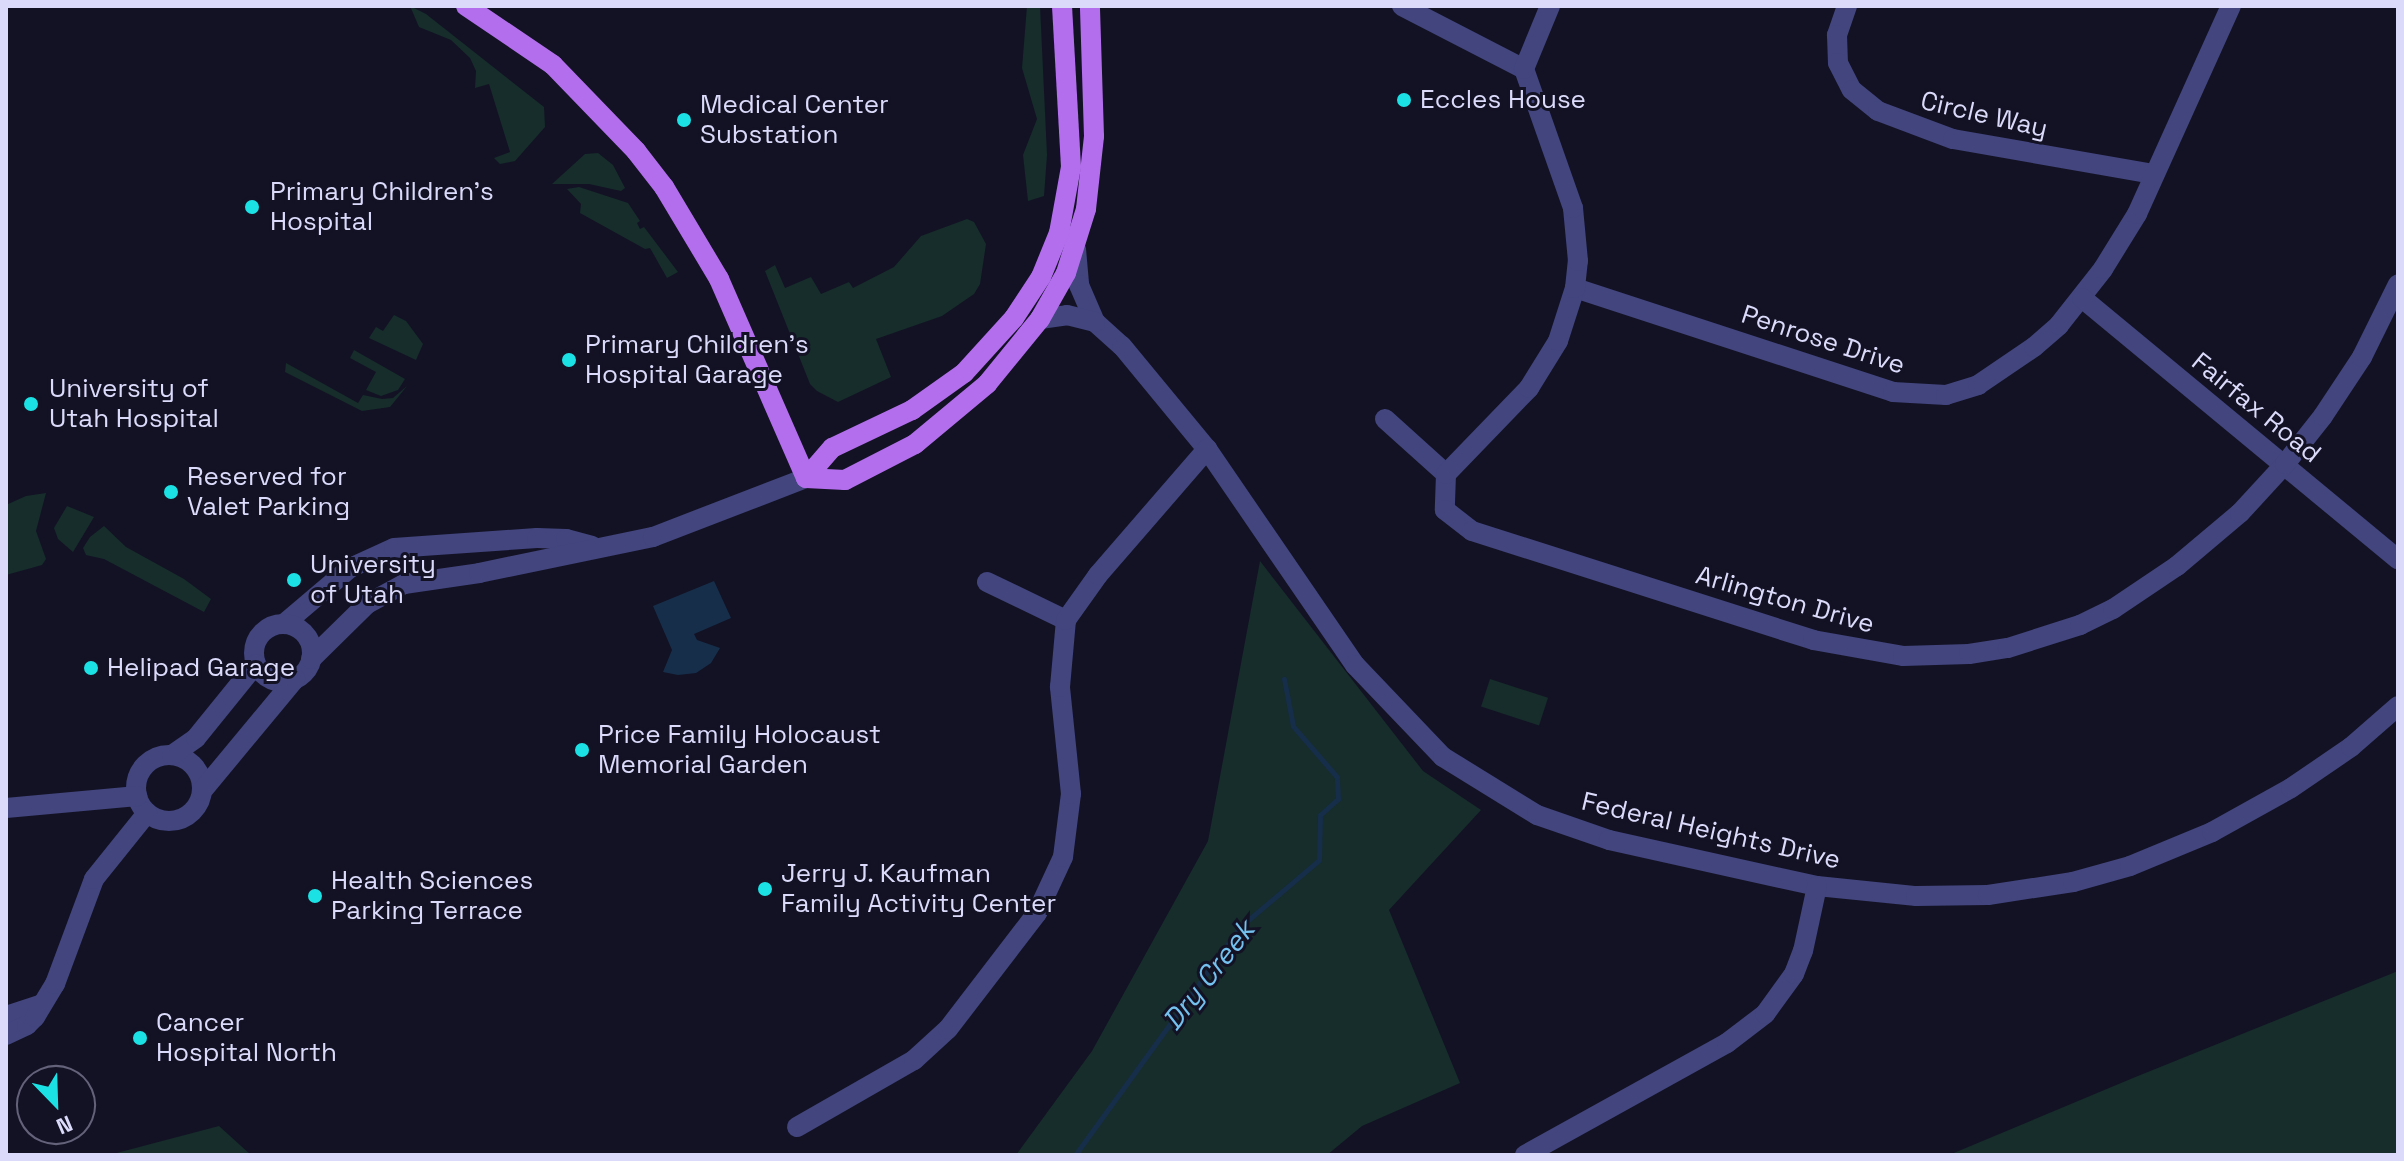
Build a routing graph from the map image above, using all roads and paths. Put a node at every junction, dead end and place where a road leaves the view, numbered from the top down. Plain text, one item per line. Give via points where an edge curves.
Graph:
1 (466, 6) edge
2 (1062, 6) edge
3 (1090, 6) edge
4 (1402, 6) edge
5 (1550, 6) edge
6 (1847, 6) edge
7 (2231, 6) edge
8 (1524, 69) junction
9 (2154, 174) junction
10 (1076, 249) junction
11 (2398, 284) edge
12 (1575, 288) junction
13 (2082, 298) junction
14 (1040, 319) junction
15 (1095, 322) junction
16 (1385, 419) dead end
17 (1207, 449) junction
18 (2285, 464) junction
19 (1446, 474) junction
20 (806, 478) junction
21 (596, 547) junction
22 (2398, 559) edge
23 (987, 582) dead end
24 (1066, 620) junction
25 (288, 625) junction
26 (311, 653) junction
27 (272, 674) junction
28 (2398, 706) edge
29 (172, 755) junction
30 (202, 791) junction
31 (142, 804) junction
32 (6, 808) edge
33 (1817, 886) junction
34 (40, 1005) junction
35 (6, 1016) edge
36 (6, 1035) edge
37 (797, 1127) dead end
38 (1525, 1155) edge

1 - 20 main road via 553,65 664,187 719,279
2 - 20 main road via 1071,167 1059,233 1041,277 1006,328 964,373 912,410 832,448
3 - 10 main road via 1094,136
4 - 8 street
5 - 8 street
6 - 9 street, Circle Way via 1837,35 1838,63 1852,90 1878,111 1953,139
7 - 9 street, Penrose Drive
8 - 12 street via 1573,208
9 - 13 street, Penrose Drive via 2125,235
10 - 14 main road
10 - 15 street, Federal Heights Drive via 1079,285
11 - 18 street, Arlington Drive via 2349,378
12 - 13 street, Penrose Drive via 1893,392 1927,396 1962,391 1992,377 2034,347
12 - 19 street via 1558,341 1529,388
13 - 18 street, Fairfax Road
14 - 15 street via 1067,315
14 - 20 main road via 987,384 915,444 845,480
15 - 17 street, Federal Heights Drive via 1122,346
16 - 19 street
17 - 24 street
17 - 33 street, Federal Heights Drive via 1355,665 1443,757 1537,815 1609,840
18 - 19 street, Arlington Drive via 2205,545 2113,609 2008,648 1931,657 1875,653 1813,640 1472,531 1445,510
18 - 22 street, Fairfax Road
20 - 21 street via 678,530
21 - 25 street via 537,538 394,548 350,568
21 - 26 street via 389,590
23 - 24 street
24 - 37 street via 1060,687 1071,794 1063,857 1037,913 948,1029 914,1060
25 - 26 street via 302,631
25 - 27 street via 274,625 255,645
26 - 27 street via 308,667
27 - 29 street
27 - 30 street
28 - 33 street, Federal Heights Drive via 2291,788 2212,832 2130,866 2073,882 1988,895 1916,896
29 - 30 street via 193,764
29 - 31 street via 161,755 143,768 138,777
30 - 31 street via 197,806 185,817 169,821
31 - 32 street
31 - 34 street via 94,879 55,984
33 - 38 street via 1794,974 1765,1014 1727,1043
34 - 35 street
34 - 36 street via 32,1022

